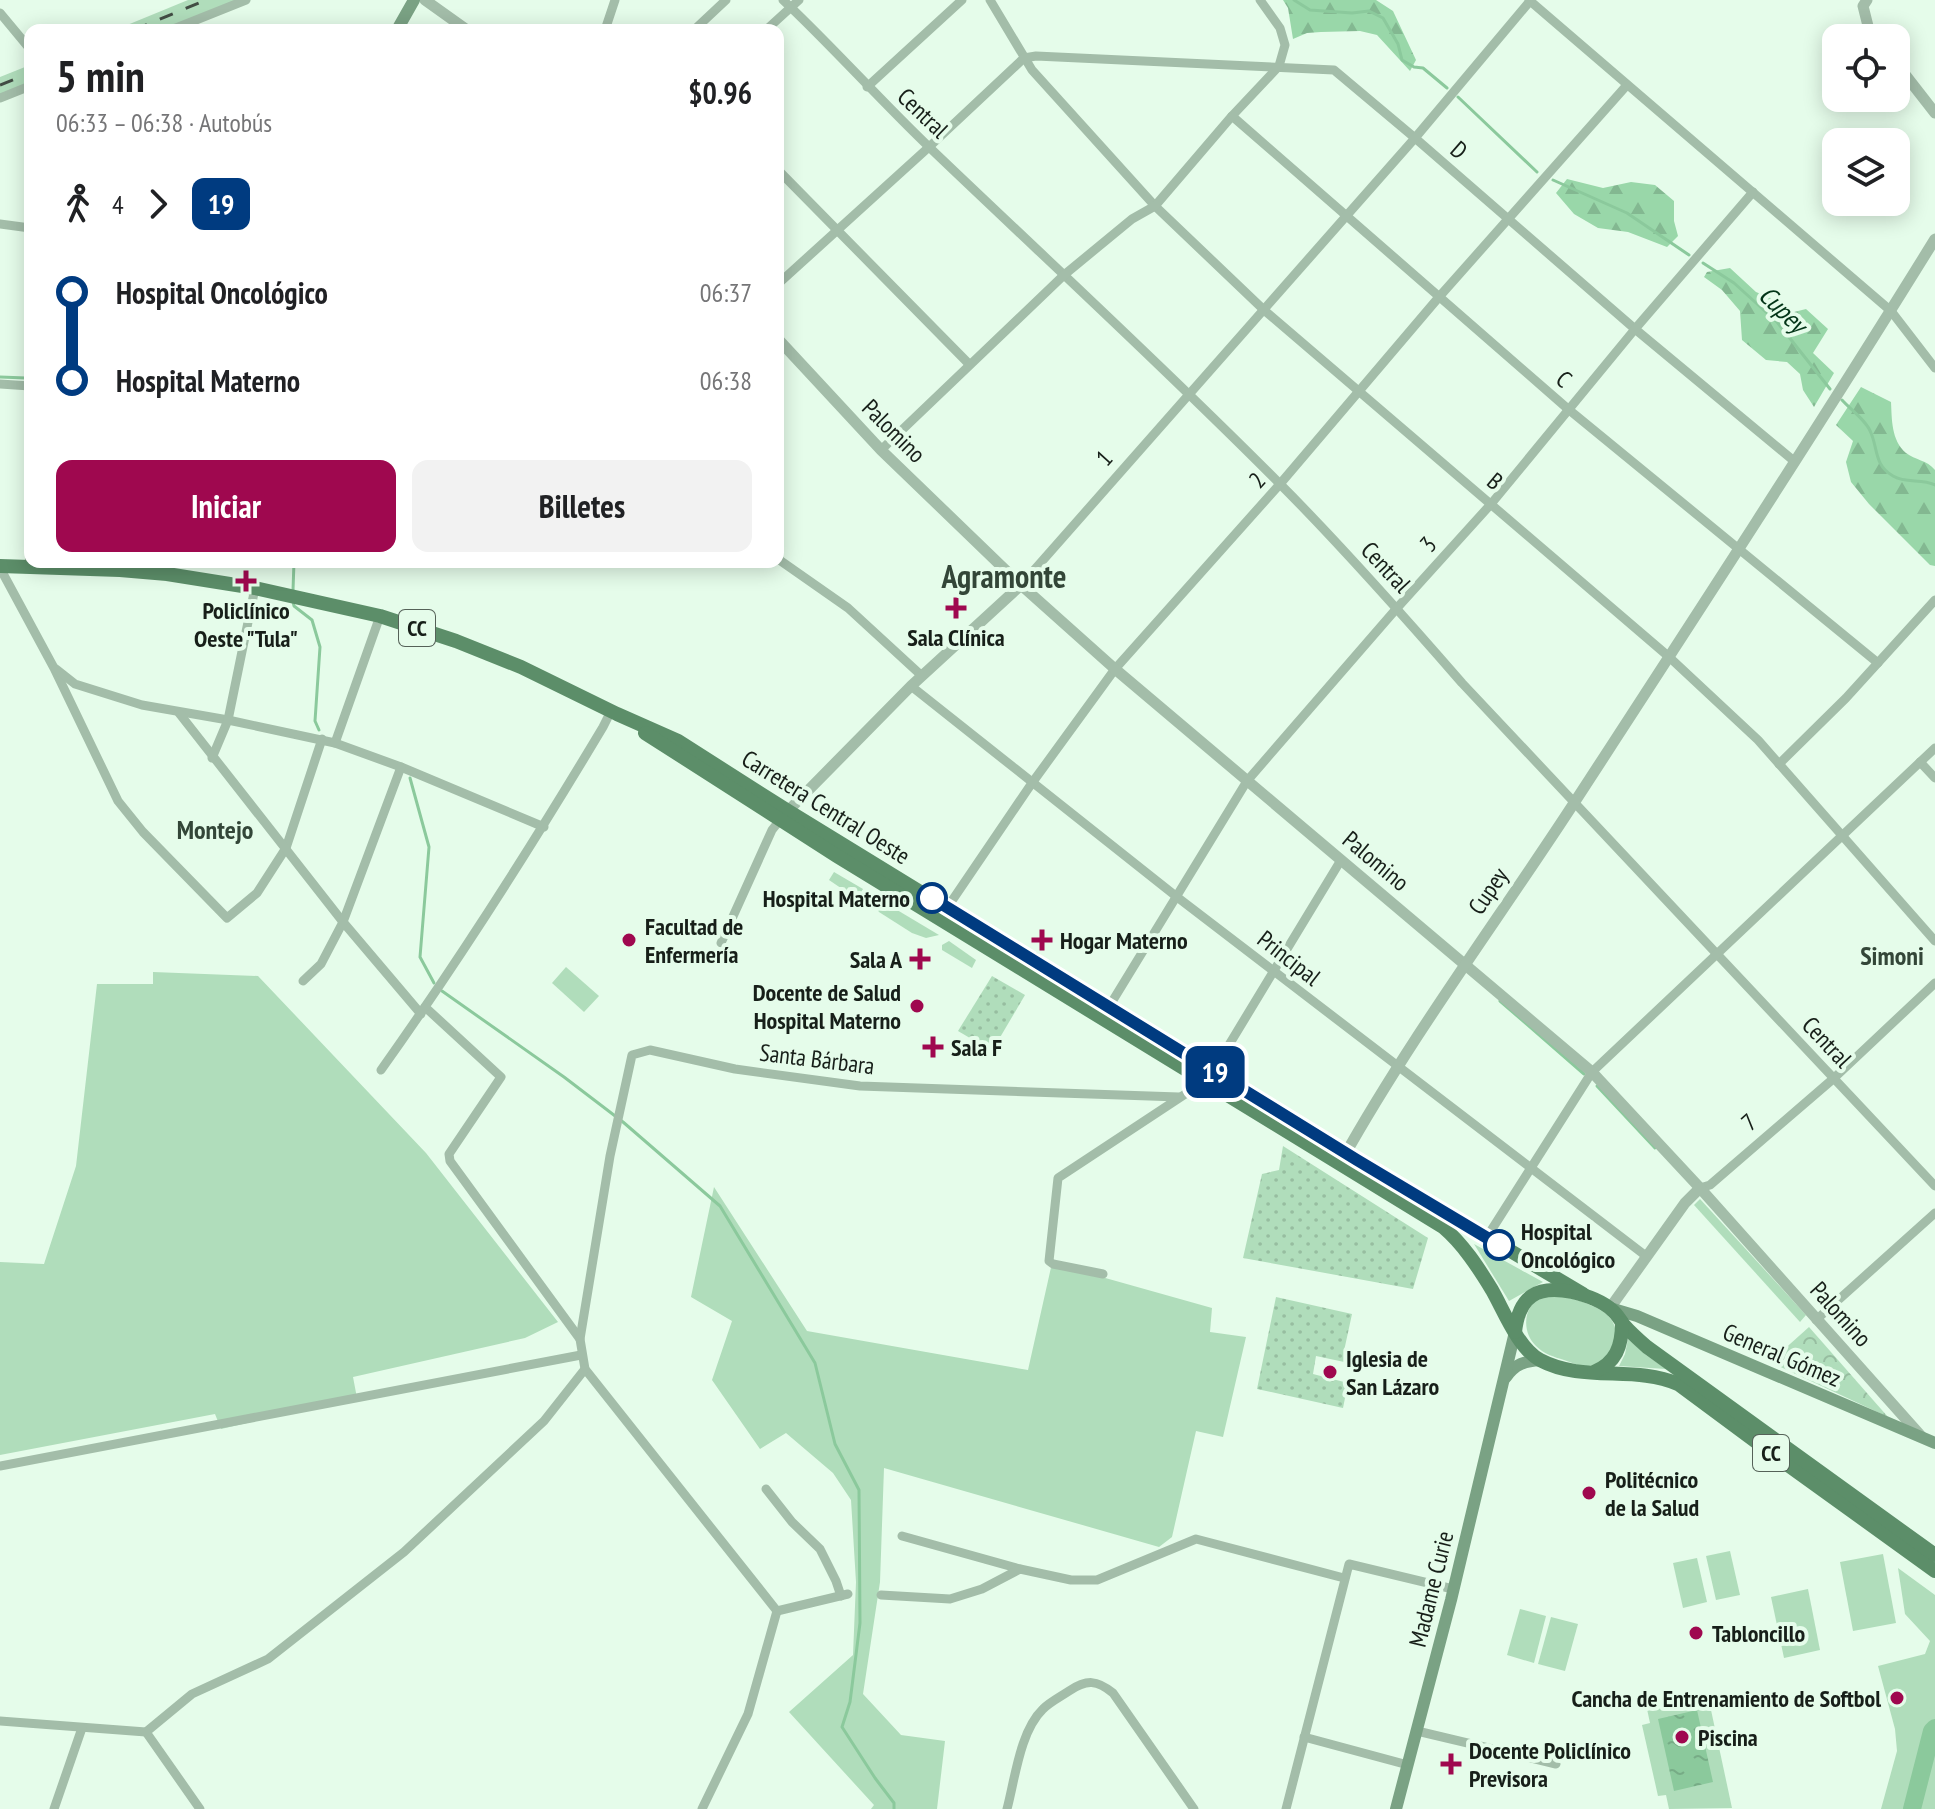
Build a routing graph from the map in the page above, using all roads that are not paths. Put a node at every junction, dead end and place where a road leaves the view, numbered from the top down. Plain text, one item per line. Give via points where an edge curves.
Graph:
1 (246, 0) edge
2 (414, 0) edge
3 (425, 0) edge
4 (615, 0) edge
5 (726, 0) edge
6 (962, 0) edge
7 (990, 0) edge
8 (1260, 0) edge
9 (1867, 0) edge
10 (1529, 1) edge
11 (791, 2) edge
12 (0, 13) edge
13 (186, 24) edge
14 (400, 24) edge
15 (459, 24) edge
16 (607, 24) edge
17 (700, 24) edge
18 (771, 24) edge
19 (1869, 24) edge
20 (24, 42) edge
21 (1024, 58) junction
22 (1279, 66) junction
23 (1910, 81) edge
24 (1627, 85) junction
25 (867, 87) junction
26 (24, 88) edge
27 (0, 98) edge
28 (1935, 113) edge
29 (1232, 116) junction
30 (1415, 138) junction
31 (929, 147) junction
32 (784, 176) edge
33 (1753, 192) junction
34 (1155, 206) junction
35 (1346, 215) junction
36 (1508, 219) junction
37 (0, 224) edge
38 (24, 227) edge
39 (837, 229) junction
40 (1935, 239) edge
41 (1064, 275) junction
42 (784, 278) edge
43 (1439, 297) junction
44 (1264, 310) junction
45 (1891, 311) junction
46 (1635, 329) junction
47 (784, 345) edge
48 (969, 364) junction
49 (1935, 368) edge
50 (0, 384) edge
51 (24, 386) edge
52 (1359, 392) junction
53 (1190, 394) junction
54 (1568, 409) junction
55 (881, 450) junction
56 (1794, 461) junction
57 (1280, 484) junction
58 (1491, 504) junction
59 (1739, 548) junction
60 (784, 563) edge
61 (0, 567) edge
62 (24, 567) edge
63 (112, 568) edge
64 (1021, 585) junction
65 (255, 588) junction
66 (1935, 600) edge
67 (1397, 608) junction
68 (380, 616) junction
69 (1668, 656) junction
70 (1878, 663) junction
71 (54, 668) junction
72 (1115, 669) junction
73 (922, 676) junction
74 (911, 686) junction
75 (614, 712) junction
76 (179, 713) junction
77 (228, 720) junction
78 (322, 739) junction
79 (335, 743) junction
80 (1935, 748) edge
81 (212, 758) junction
82 (1920, 762) junction
83 (1779, 764) junction
84 (401, 767) junction
85 (1935, 778) edge
86 (1247, 781) junction
87 (1032, 783) junction
88 (1575, 802) junction
89 (784, 815) junction
90 (544, 827) junction
91 (1843, 835) junction
92 (286, 848) junction
93 (1341, 860) junction
94 (1177, 897) junction
95 (944, 914) junction
96 (343, 922) junction
97 (1935, 941) edge
98 (721, 943) dead end
99 (1718, 954) junction
100 (1465, 965) junction
101 (1273, 971) junction
102 (303, 981) dead end
103 (1935, 983) edge
104 (423, 1011) junction
105 (1105, 1013) junction
106 (1398, 1068) junction
107 (381, 1070) dead end
108 (1592, 1072) junction
109 (1208, 1076) junction
110 (1833, 1079) junction
111 (1179, 1097) junction
112 (1343, 1159) junction
113 (1532, 1168) junction
114 (1935, 1186) edge
115 (1700, 1188) junction
116 (1935, 1213) edge
117 (1487, 1237) junction
118 (1646, 1256) junction
119 (1103, 1274) dead end
120 (1583, 1294) junction
121 (1530, 1296) junction
122 (1610, 1308) junction
123 (1503, 1310) junction
124 (1816, 1320) junction
125 (1622, 1323) junction
126 (1515, 1332) junction
127 (580, 1339) junction
128 (581, 1355) junction
129 (1540, 1360) junction
130 (585, 1369) junction
131 (1593, 1372) junction
132 (1504, 1379) junction
133 (1929, 1441) edge
134 (0, 1466) edge
135 (766, 1489) dead end
136 (902, 1536) dead end
137 (1935, 1555) edge
138 (1020, 1569) junction
139 (1935, 1571) edge
140 (1344, 1578) junction
141 (1453, 1589) junction
142 (881, 1595) dead end
143 (777, 1611) junction
144 (0, 1721) edge
145 (82, 1728) junction
146 (1417, 1731) junction
147 (146, 1732) junction
148 (1304, 1737) junction
149 (1556, 1764) dead end
150 (1408, 1765) junction
151 (1397, 1807) edge
152 (54, 1809) edge
153 (200, 1809) edge
154 (702, 1809) edge
155 (1007, 1809) edge
156 (1194, 1809) edge
157 (1286, 1809) edge

1 - 13 street
2 - 14 main road
3 - 15 street
4 - 16 street
5 - 17 street
6 - 25 street
7 - 21 street, B
8 - 22 street via 1283,36
9 - 19 street via 1863,6
10 - 24 street
10 - 30 street, 1
11 - 18 street
11 - 25 street, Central
12 - 20 street
21 - 22 street, D
21 - 31 street
21 - 34 street, B
22 - 29 street
22 - 30 street, D via 1334,70
23 - 28 street
24 - 33 street
24 - 36 street, 2
25 - 31 street, Central
26 - 27 street
29 - 34 street
29 - 35 street, C
30 - 35 street, 1
30 - 36 street, D
31 - 39 street
31 - 41 street, Central
32 - 39 street
33 - 45 street
33 - 46 street, 3
34 - 41 street
34 - 44 street, B
35 - 43 street, C
35 - 44 street, 1
36 - 43 street, 2
36 - 46 street, D
37 - 38 street
39 - 42 street
39 - 48 street
40 - 45 street, Cupey
41 - 48 street
41 - 53 street, Central
43 - 52 street, 2
43 - 54 street, C
44 - 52 street, B
44 - 53 street, 1
45 - 49 street
45 - 56 street, Cupey
46 - 54 street, 3
46 - 56 street, D
47 - 55 street, Palomino
48 - 55 street
50 - 51 street
52 - 57 street, 2
52 - 58 street, B
53 - 57 street, Central
53 - 64 street, 1
54 - 58 street, 3
54 - 59 street, C
55 - 64 street, Palomino
56 - 59 street, Cupey
57 - 67 street, Central
57 - 72 street, 2
58 - 67 street, 3
58 - 69 street, B
59 - 69 street, Cupey
59 - 70 street, C
60 - 73 street via 848,608
61 - 62 main road, Carretera Central Oeste / CC
61 - 71 street
63 - 65 main road, Carretera Central Oeste / CC
64 - 72 street, Palomino
64 - 73 street, 1
65 - 68 main road, Carretera Central Oeste / CC
65 - 77 street
66 - 70 street
67 - 86 street, 3
67 - 88 street, Central
68 - 75 main road, Carretera Central Oeste / CC via 508,662
68 - 79 street
69 - 83 street, B
69 - 88 street, Cupey
70 - 83 street
71 - 76 street via 86,688
71 - 92 street via 118,801 227,918 257,893
72 - 86 street, Palomino
72 - 87 street, 2
73 - 74 street, 1
74 - 87 street, Principal
74 - 89 street, 1
75 - 89 main road, Carretera Central Oeste / CC
75 - 90 street
76 - 77 street
76 - 81 street
77 - 78 street
77 - 81 street
78 - 79 street
78 - 92 street
79 - 84 street
80 - 82 street
81 - 92 street
82 - 85 street
82 - 91 street
83 - 91 street, B
84 - 90 street
84 - 96 street
86 - 93 street, Palomino
86 - 94 street, 3
87 - 94 street, Principal
87 - 95 street, 2
88 - 99 street, Central
88 - 100 street, Cupey
89 - 95 main road, Carretera Central Oeste / CC
89 - 98 street, 1 via 772,830
90 - 104 street
91 - 97 street, B
91 - 99 street
92 - 96 street
93 - 100 street, Palomino
93 - 101 street
94 - 101 street, Principal
94 - 105 street, 3
95 - 105 main road, Carretera Central Oeste / CC
96 - 102 street via 321,964
96 - 104 street
99 - 108 street
99 - 110 street, Central
100 - 106 street, Cupey
100 - 108 street, Palomino
101 - 106 street, Principal
101 - 109 street
103 - 110 street, 7
104 - 107 street
104 - 127 street via 501,1077 449,1154 450,1161
105 - 109 main road, Carretera Central Oeste / CC
106 - 112 street, Cupey
106 - 113 street, Principal
108 - 113 street
108 - 115 street, Palomino
109 - 111 street
109 - 112 main road, Carretera Central Oeste / CC
110 - 114 street, Central
110 - 115 street, 7 via 1710,1185
111 - 119 street via 1058,1178 1049,1261
111 - 127 street, Santa Bárbara via 860,1086 735,1069 650,1050 632,1055
112 - 117 main road, Carretera Central Oeste / CC
112 - 123 main road, Carretera Central Oeste / CC via 1456,1238
113 - 117 street
113 - 118 street, Principal
115 - 118 street, 7
115 - 124 street, Palomino
116 - 124 street
117 - 120 main road, Carretera Central Oeste / CC
118 - 122 street, 7
120 - 121 main road, CC via 1558,1289
120 - 122 main road, CC
121 - 123 main road
121 - 126 main road
122 - 125 main road, CC
122 - 133 main road, General Gómez
123 - 126 main road, Carretera Central Oeste / CC
124 - 133 street, Palomino
125 - 131 main road via 1616,1355
125 - 137 main road, CC via 1647,1347
126 - 129 main road, CC
126 - 132 main road, Madame Curie
127 - 128 street, Santa Bárbara
128 - 130 street, Santa Bárbara
128 - 134 street
129 - 131 main road, CC
129 - 132 main road via 1514,1366
130 - 143 street
130 - 147 street via 544,1421 404,1552 268,1659 192,1694
131 - 139 main road, CC via 1662,1377 1678,1384
132 - 141 main road, Madame Curie
135 - 143 street via 820,1549 845,1595
136 - 138 street
138 - 140 street via 1097,1580 1196,1539
138 - 142 street via 950,1599
140 - 141 street via 1349,1564
140 - 148 street
141 - 146 main road, Madame Curie
143 - 154 street via 748,1714
144 - 145 street
145 - 147 street
145 - 152 street
146 - 149 street
146 - 150 main road, Madame Curie
147 - 153 street
148 - 150 street
148 - 157 street
150 - 151 main road, Madame Curie
155 - 156 street via 1032,1722 1043,1709 1088,1682 1101,1683 1113,1693

